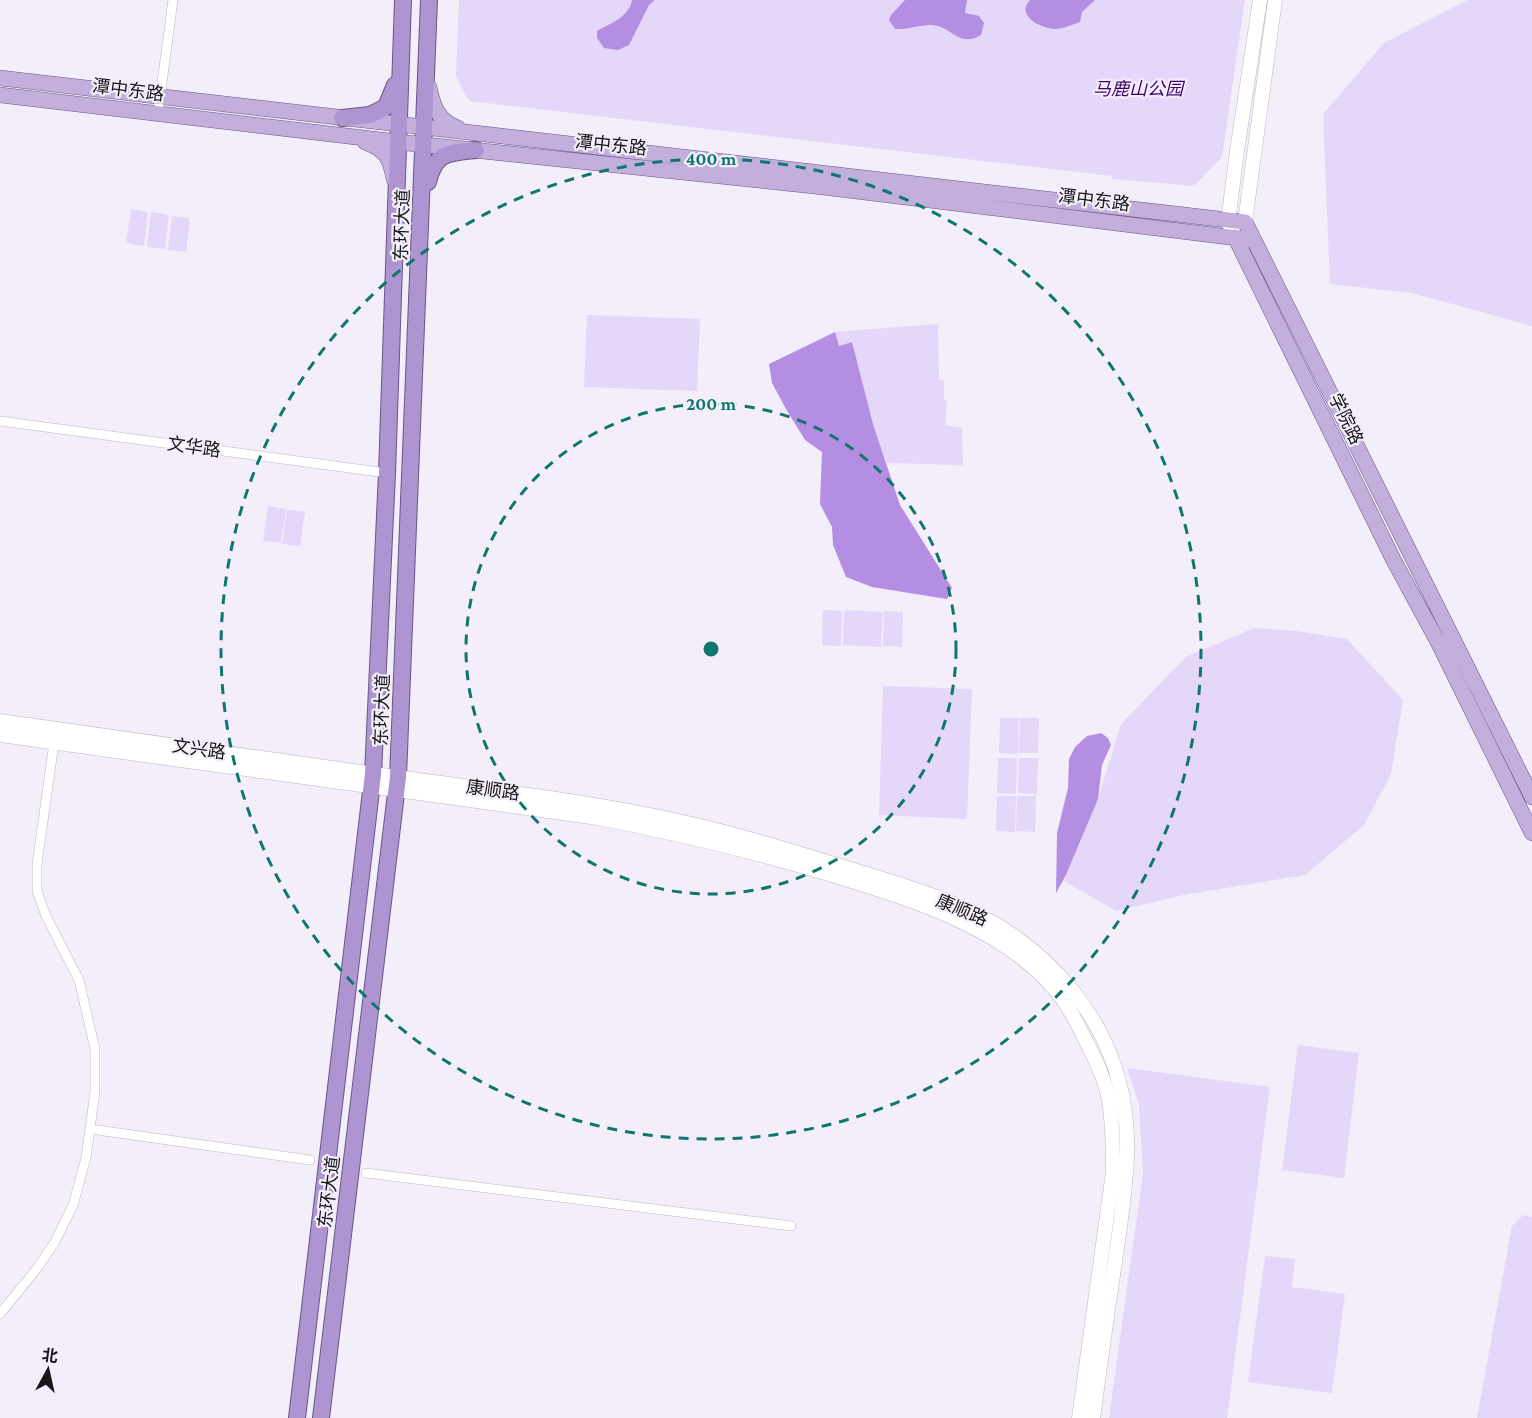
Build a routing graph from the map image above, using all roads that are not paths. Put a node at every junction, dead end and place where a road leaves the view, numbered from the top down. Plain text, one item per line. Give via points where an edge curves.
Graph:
1 (173, 0) edge
2 (403, 0) edge
3 (429, 0) edge
4 (1260, 0) edge
5 (1275, 0) edge
6 (400, 64) junction
7 (426, 71) junction
8 (0, 78) edge
9 (0, 95) edge
10 (161, 97) junction
11 (158, 113) junction
12 (342, 118) junction
13 (398, 124) junction
14 (424, 127) junction
15 (342, 135) junction
16 (398, 142) junction
17 (477, 142) junction
18 (424, 144) junction
19 (397, 189) junction
20 (422, 206) junction
21 (1228, 222) junction
22 (1245, 222) junction
23 (1234, 237) junction
24 (1253, 240) junction
25 (0, 421) edge
26 (387, 473) junction
27 (0, 722) edge
28 (0, 735) edge
29 (54, 743) junction
30 (372, 780) junction
31 (398, 784) junction
32 (1532, 797) edge
33 (1532, 832) edge
34 (90, 1129) junction
35 (310, 1160) dead end
36 (366, 1173) dead end
37 (791, 1227) dead end
38 (0, 1314) edge
39 (297, 1418) edge
40 (321, 1418) edge
41 (1079, 1418) edge
42 (1093, 1418) edge

1 - 10 street
2 - 6 highway, 东环大道
3 - 7 highway, 东环大道
4 - 21 main road, 学院路
5 - 22 main road
6 - 12 highway via 387,107 370,115
6 - 13 highway, 东环大道
7 - 14 highway, 东环大道
7 - 17 main road via 440,117
8 - 10 main road, 潭中东路
9 - 11 main road, 潭中东路
10 - 11 street
10 - 12 main road, 潭中东路
11 - 15 main road, 潭中东路
12 - 13 main road, 潭中东路
13 - 14 main road, 潭中东路
13 - 16 highway, 东环大道
14 - 17 main road, 潭中东路
14 - 18 highway, 东环大道
15 - 16 main road, 潭中东路
15 - 19 main road via 385,152
16 - 18 main road, 潭中东路
16 - 19 highway, 东环大道
17 - 18 main road, 潭中东路
17 - 20 highway via 436,160
17 - 21 main road, 潭中东路
17 - 23 main road, 潭中东路
18 - 20 highway, 东环大道
19 - 26 highway, 东环大道
20 - 31 highway, 东环大道
21 - 22 main road, 潭中东路
21 - 23 main road, 学院路
22 - 24 main road, 学院路
23 - 24 main road, 潭中东路
23 - 33 main road, 学院路
24 - 32 main road, 学院路
25 - 26 street, 文华路
26 - 30 highway, 东环大道
27 - 30 main road, 文兴路
28 - 29 main road, 文兴路
29 - 30 main road, 文兴路
29 - 34 street via 37,864 37,891 79,980 89,1017 95,1049
30 - 31 main road, 文兴路
30 - 39 highway, 东环大道
31 - 40 highway, 东环大道
31 - 41 main road, 康顺路 via 598,818 711,841 788,862 928,908 969,926 1010,949 1041,975 1064,1001 1099,1067 1109,1098 1113,1140 1113,1172
31 - 42 main road, 康顺路 via 589,804 694,824 768,844 887,880 985,918 1020,940 1061,975 1078,997 1114,1064 1128,1122 1124,1194
34 - 35 street
34 - 38 street via 69,1215 35,1271
36 - 37 street

